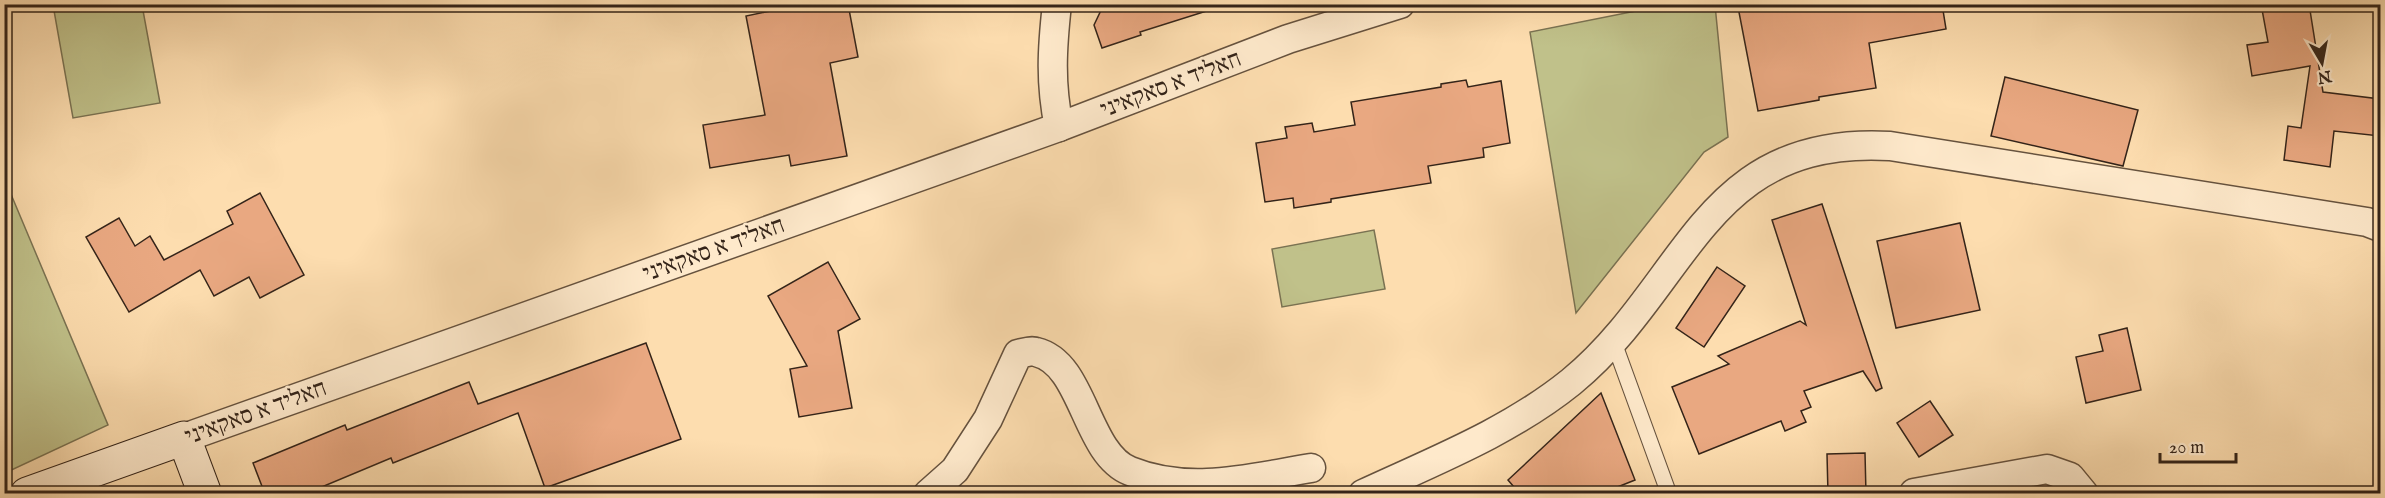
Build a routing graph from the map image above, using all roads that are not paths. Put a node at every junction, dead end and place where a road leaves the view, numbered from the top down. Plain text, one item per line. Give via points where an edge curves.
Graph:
1 (1057, 4) edge
2 (1400, 4) edge
3 (1059, 127) junction
4 (2380, 227) edge
5 (1613, 340) junction
6 (184, 438) junction
7 (1311, 468) dead end
8 (1914, 493) edge
9 (27, 494) edge
10 (205, 494) edge
11 (928, 494) edge
12 (1363, 494) edge
13 (1669, 494) edge
14 (2084, 494) edge

1 - 3 street via 1051,88
2 - 3 street, חאליד א סאקאיני via 1288,39
3 - 6 street, חאליד א סאקאיני
4 - 5 street via 2226,198 1890,146 1827,148 1795,156 1763,171 1731,194
5 - 12 street via 1570,382 1525,413 1479,441
5 - 13 lane
6 - 9 street, חאליד א סאקאיני
6 - 10 street
7 - 11 street via 1219,484 1165,482 1127,471 1108,452 1059,365 1035,351 1018,354 988,419 955,470
8 - 14 street via 2047,469 2070,477

